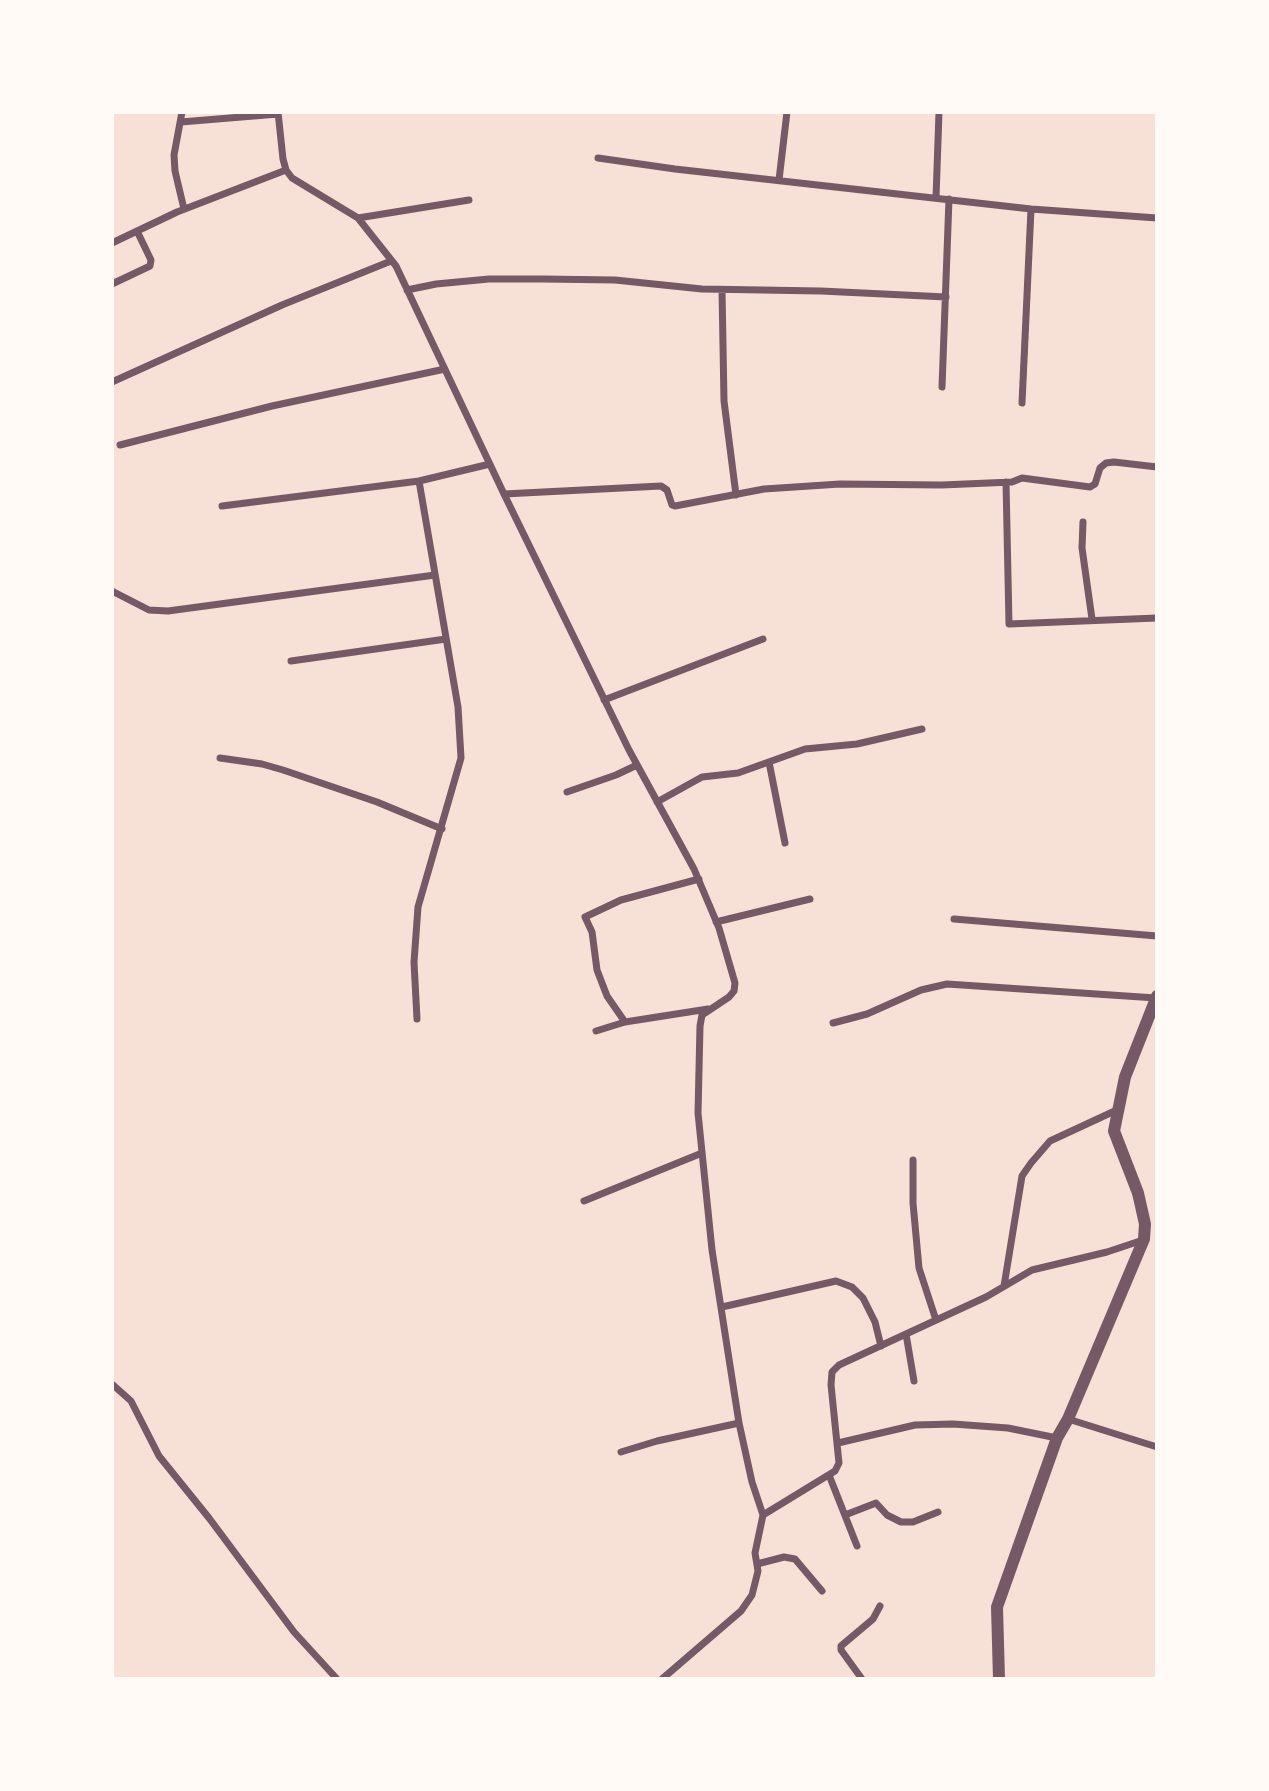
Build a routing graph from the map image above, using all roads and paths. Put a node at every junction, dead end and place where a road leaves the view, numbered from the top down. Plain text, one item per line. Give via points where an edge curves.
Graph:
1 (182, 112) edge
2 (787, 112) edge
3 (939, 112) edge
4 (278, 113) edge
5 (181, 122) junction
6 (598, 158) dead end
7 (286, 170) junction
8 (779, 180) junction
9 (936, 198) junction
10 (950, 199) junction
11 (470, 200) dead end
12 (184, 209) junction
13 (1031, 209) junction
14 (358, 218) junction
15 (1157, 218) edge
16 (137, 231) junction
17 (113, 241) edge
18 (391, 261) junction
19 (112, 285) edge
20 (407, 290) junction
21 (722, 290) junction
22 (946, 297) junction
23 (445, 369) junction
24 (112, 382) edge
25 (942, 387) dead end
26 (1022, 403) dead end
27 (120, 445) dead end
28 (490, 464) junction
29 (1157, 467) edge
30 (419, 481) junction
31 (1006, 482) junction
32 (503, 494) junction
33 (736, 495) junction
34 (222, 506) dead end
35 (1083, 522) dead end
36 (435, 575) junction
37 (112, 591) edge
38 (1157, 618) edge
39 (1092, 619) junction
40 (446, 639) junction
41 (763, 639) dead end
42 (291, 660) dead end
43 (604, 699) junction
44 (922, 729) dead end
45 (220, 758) dead end
46 (769, 762) junction
47 (637, 765) junction
48 (567, 792) dead end
49 (657, 802) junction
50 (442, 829) junction
51 (785, 843) dead end
52 (699, 879) junction
53 (810, 899) dead end
54 (954, 919) dead end
55 (716, 922) junction
56 (1157, 936) edge
57 (1157, 997) edge
58 (708, 1009) junction
59 (417, 1019) dead end
60 (625, 1022) junction
61 (833, 1023) dead end
62 (596, 1031) dead end
63 (1119, 1108) junction
64 (702, 1153) junction
65 (914, 1160) dead end
66 (584, 1201) dead end
67 (1151, 1224) edge
68 (1144, 1239) junction
69 (1004, 1286) junction
70 (722, 1307) junction
71 (936, 1320) junction
72 (906, 1334) junction
73 (881, 1346) junction
74 (914, 1381) dead end
75 (112, 1384) edge
76 (1068, 1419) junction
77 (739, 1423) junction
78 (1057, 1438) junction
79 (838, 1443) junction
80 (1157, 1447) edge
81 (621, 1452) dead end
82 (829, 1475) junction
83 (938, 1512) dead end
84 (763, 1515) junction
85 (845, 1515) junction
86 (857, 1546) dead end
87 (757, 1564) junction
88 (822, 1591) dead end
89 (880, 1606) dead end
90 (337, 1679) edge
91 (662, 1679) edge
92 (862, 1679) edge
93 (999, 1679) edge

1 - 5 street
2 - 8 street
3 - 9 street
4 - 5 street
4 - 7 street
5 - 12 street via 174,155
6 - 8 street
7 - 12 street
7 - 14 street
8 - 9 street
9 - 10 street
10 - 13 street
10 - 22 street
11 - 14 street
12 - 16 street
13 - 15 street
13 - 26 street
14 - 18 street
16 - 17 street
16 - 19 street via 152,263
18 - 20 street
18 - 24 street
20 - 21 street via 489,279 615,280
20 - 23 street
21 - 22 street
21 - 33 street via 724,401
22 - 25 street
23 - 27 street
23 - 28 street
28 - 30 street
28 - 32 street
29 - 31 street via 1106,463 1090,487 1022,478
30 - 34 street
30 - 36 street
31 - 33 street via 840,484
31 - 39 street via 1009,624
32 - 33 street via 660,486 675,506
32 - 43 street
35 - 39 street
36 - 37 street via 168,611 149,610
36 - 40 street
38 - 39 street
40 - 42 street
40 - 50 street via 461,758
41 - 43 street
43 - 47 street
44 - 46 street via 847,746 805,749
45 - 50 street via 283,770
46 - 49 street via 738,773 702,777
46 - 51 street
47 - 48 street
47 - 49 street
49 - 52 street
50 - 59 street via 418,907 414,962
52 - 55 street
52 - 60 street via 621,900 585,917 592,932 597,970 607,996
53 - 55 street
54 - 56 street
55 - 58 street via 735,983 729,997
57 - 61 street via 947,985
57 - 63 street via 1125,1077
58 - 60 street
58 - 64 street via 700,1026
60 - 62 street
63 - 67 street via 1114,1131
63 - 69 street via 1050,1141 1022,1176
64 - 66 street
64 - 70 street
65 - 71 street via 919,1268
67 - 68 street
68 - 69 street via 1032,1270
68 - 76 street
69 - 71 street
70 - 73 street via 836,1281 863,1298
70 - 77 street
71 - 72 street
72 - 73 street
72 - 74 street
73 - 79 street via 832,1372
75 - 90 street via 131,1401 159,1456 294,1632
76 - 78 street
76 - 80 street
77 - 81 street
77 - 84 street
78 - 79 street via 953,1424 915,1425
78 - 93 street via 997,1607
79 - 82 street via 839,1462
82 - 84 street
82 - 85 street
83 - 85 street via 901,1522 876,1503
84 - 87 street
85 - 86 street
87 - 88 street via 795,1559
87 - 91 street via 752,1595 741,1611
89 - 92 street via 876,1616 841,1646

